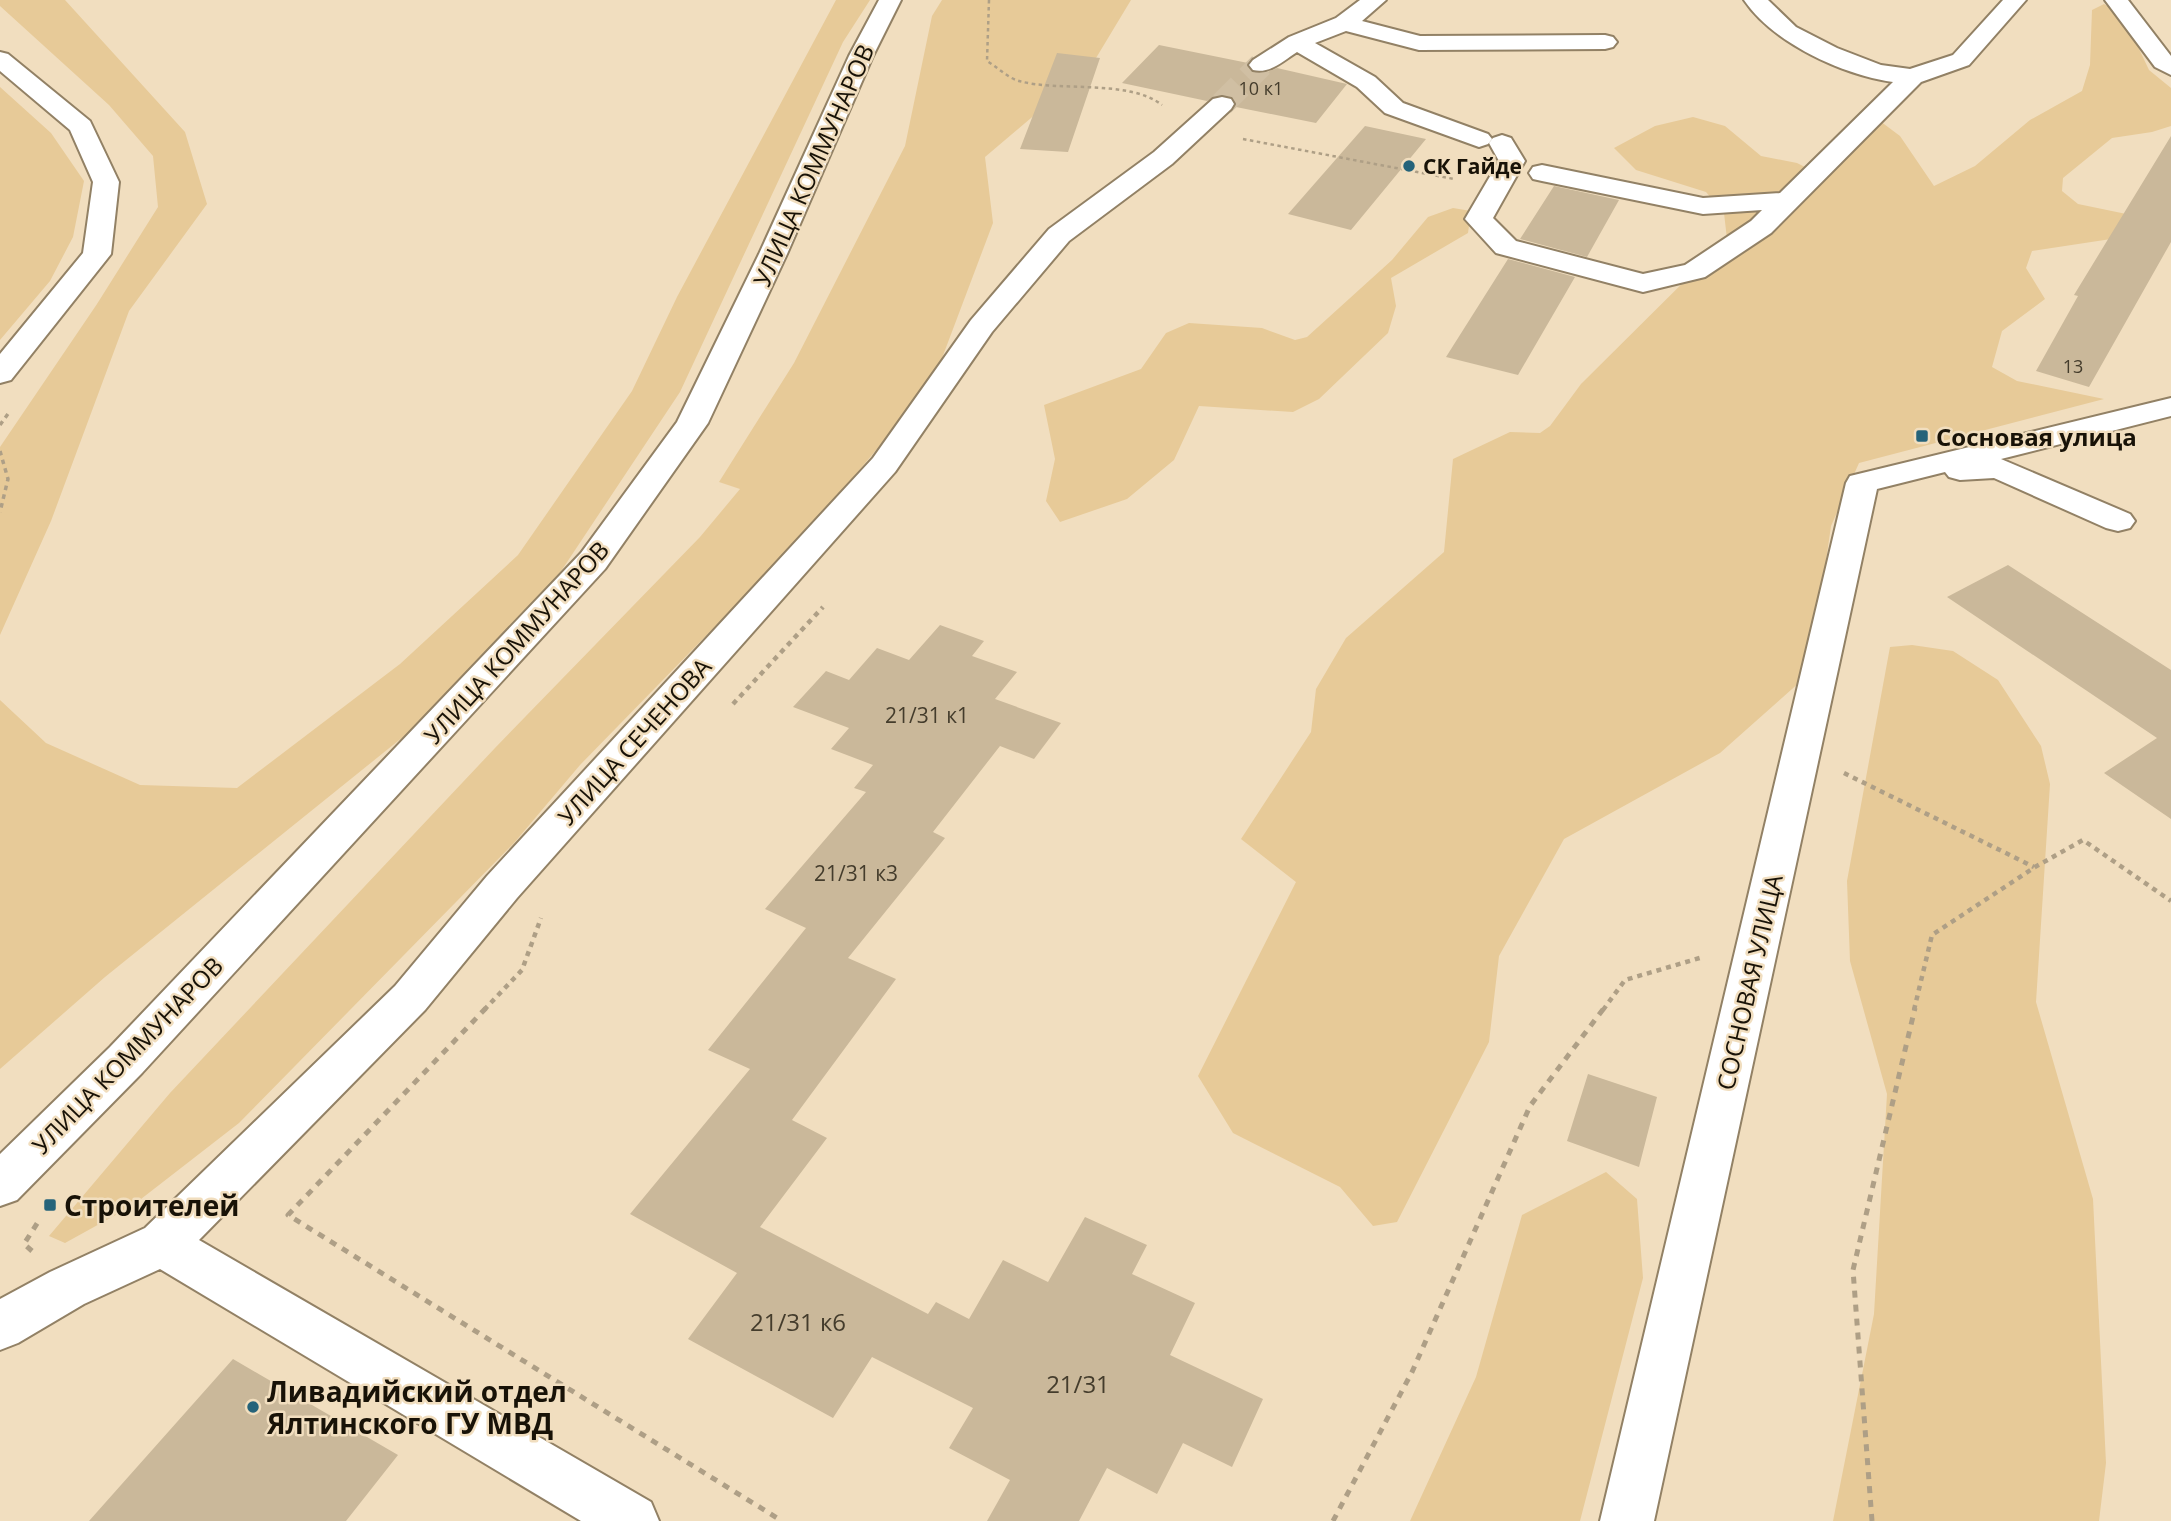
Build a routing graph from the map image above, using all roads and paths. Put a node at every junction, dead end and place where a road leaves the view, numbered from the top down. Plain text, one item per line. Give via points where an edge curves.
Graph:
1 (890, 0) edge
2 (989, 0) edge
3 (1375, 0) edge
4 (1755, 0) edge
5 (2015, 0) edge
6 (2116, 0) edge
7 (1346, 13) edge
8 (1297, 42) junction
9 (1605, 42) dead end
10 (0, 59) edge
11 (1261, 65) tunnel mouth
12 (2171, 68) edge
13 (1912, 77) junction
14 (1222, 104) tunnel mouth
15 (1190, 134) junction
16 (1542, 173) dead end
17 (1454, 179) dead end
18 (1786, 201) junction
19 (0, 374) edge
20 (2171, 407) edge
21 (0, 451) edge
22 (1902, 472) junction
23 (0, 512) edge
24 (2118, 521) dead end
25 (1800, 752) junction
26 (2035, 867) junction
27 (2171, 901) edge
28 (543, 912) dead end
29 (1758, 941) junction
30 (0, 1185) edge
31 (40, 1218) dead end
32 (162, 1244) junction
33 (39, 1257) dead end
34 (0, 1326) edge
35 (632, 1521) edge
36 (782, 1521) edge
37 (1333, 1521) edge
38 (1627, 1521) edge
39 (1872, 1521) edge

1 - 30 street, УЛИЦА КОММУНАРОВ via 692,423 593,561 126,1060
2 - 15 path via 987,61 1018,81 1152,97
3 - 7 street
4 - 13 street via 1788,32 1829,53 1876,72
5 - 13 street via 1961,60
6 - 12 street
7 - 8 street
7 - 9 street via 1419,43
8 - 11 street
8 - 18 street via 1366,82 1394,108 1491,141 1512,160 1479,219 1506,247 1643,283 1695,271 1761,227
10 - 19 street via 81,126 106,182 97,254
13 - 18 street
14 - 15 street, УЛИЦА СЕЧЕНОВА
15 - 17 path
15 - 32 street, УЛИЦА СЕЧЕНОВА via 1059,235 981,326 884,466 502,887 410,998
16 - 18 street via 1703,206
20 - 22 street, СОСНОВАЯ УЛИЦА
21 - 23 path via 8,479
22 - 24 street, СОСНОВАЯ УЛИЦА via 1999,468
22 - 25 street, СОСНОВАЯ УЛИЦА via 1862,483
25 - 26 path
25 - 29 street, СОСНОВАЯ УЛИЦА
26 - 27 path via 2083,840
26 - 39 path via 1932,935 1853,1270
28 - 36 path via 522,970 288,1215
29 - 37 path via 1625,980 1530,1106 1412,1372
29 - 38 street, СОСНОВАЯ УЛИЦА
31 - 33 path via 24,1244
32 - 34 street, УЛИЦА СЕЧЕНОВА via 67,1288
32 - 35 street

